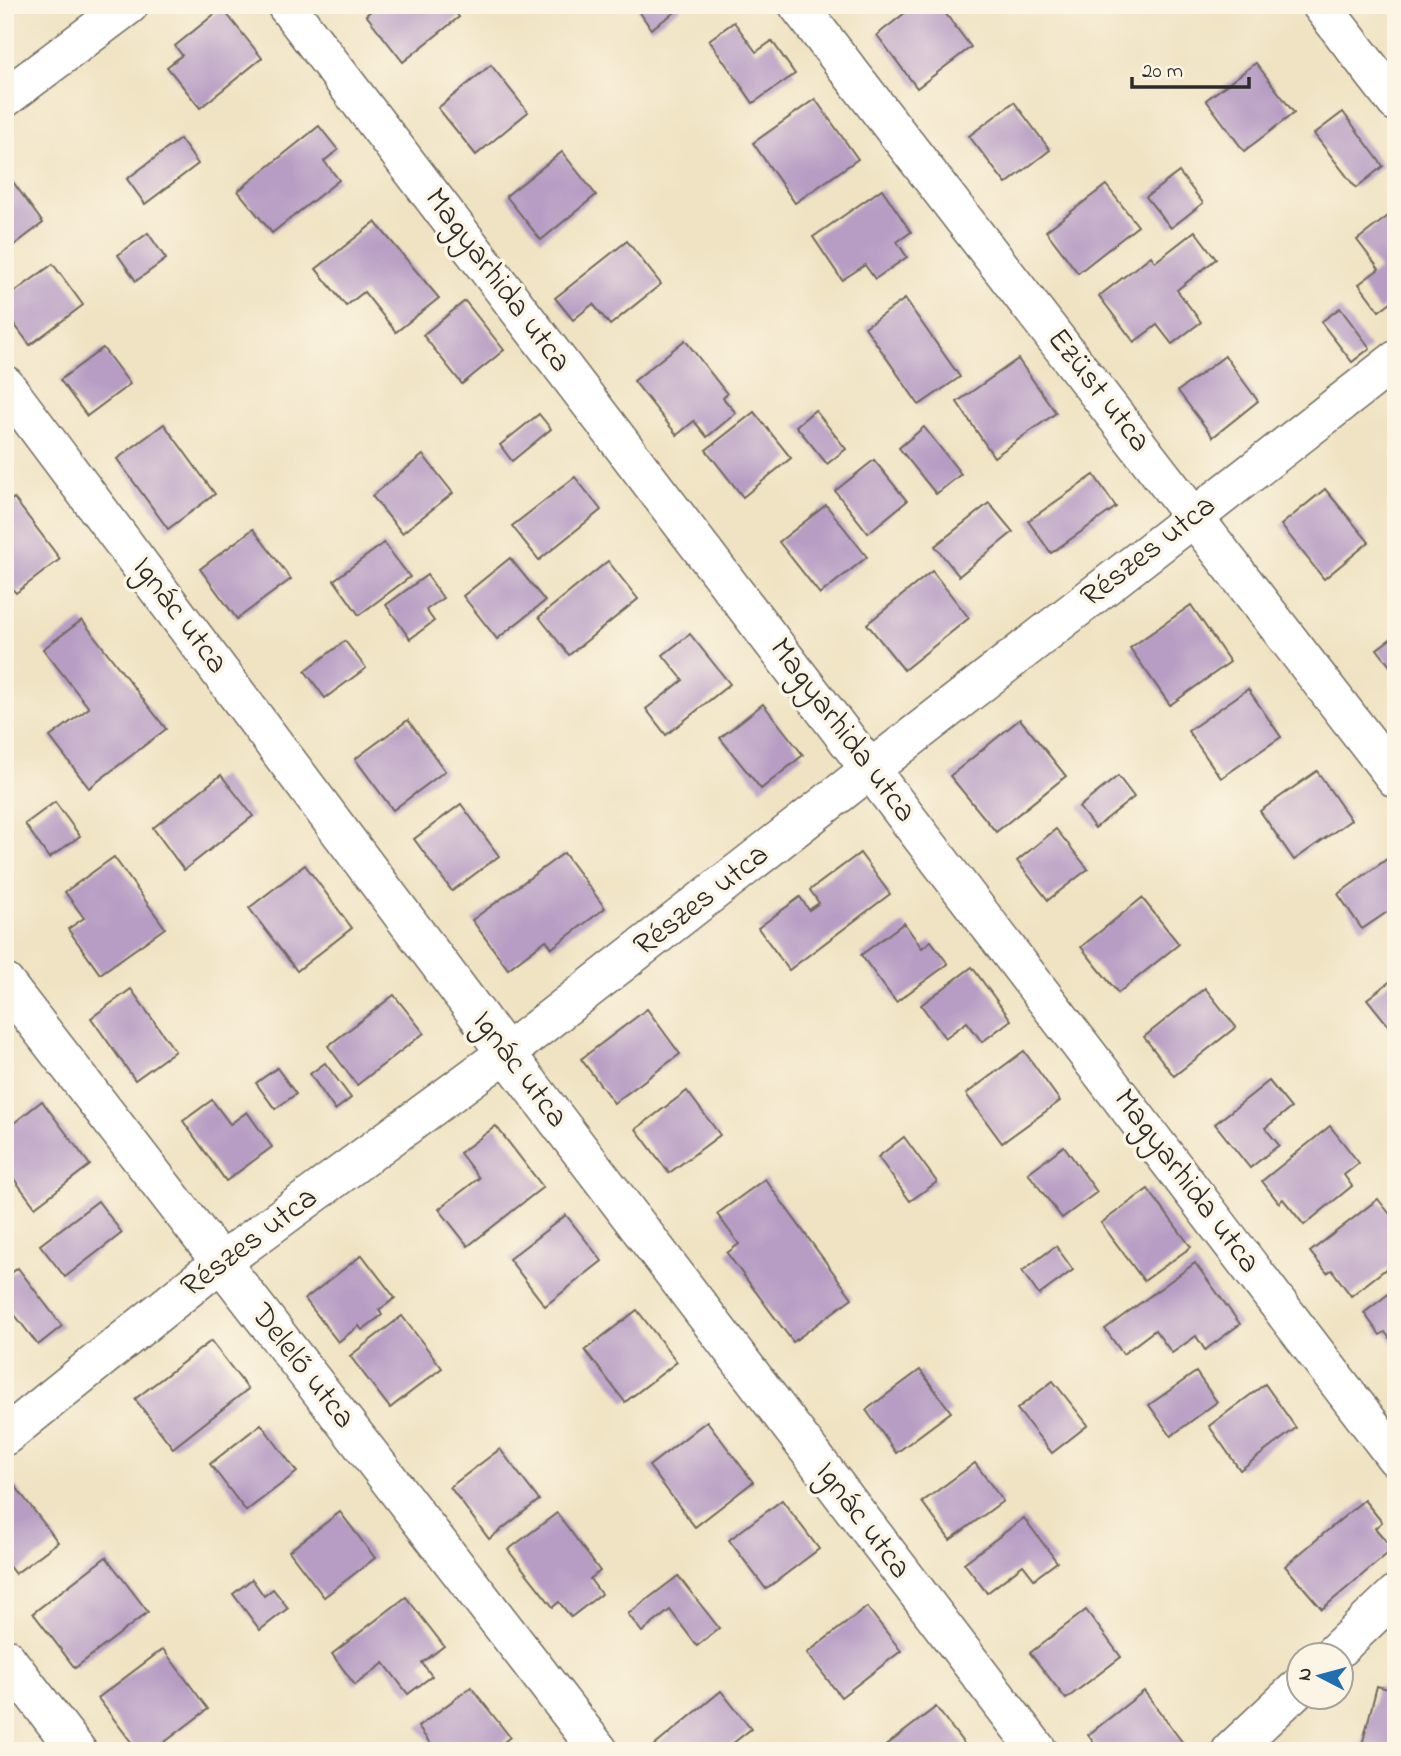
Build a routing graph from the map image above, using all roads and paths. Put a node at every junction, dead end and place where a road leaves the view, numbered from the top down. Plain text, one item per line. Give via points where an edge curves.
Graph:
1 (129, 5) edge
2 (286, 5) edge
3 (798, 5) edge
4 (1321, 5) edge
5 (5, 98) edge
6 (1396, 102) edge
7 (1396, 360) edge
8 (5, 385) edge
9 (1195, 516) junction
10 (872, 770) junction
11 (1396, 779) edge
12 (5, 983) edge
13 (506, 1053) junction
14 (221, 1262) junction
15 (5, 1436) edge
16 (1396, 1458) edge
17 (1396, 1594) edge
18 (1348, 1640) edge
19 (5, 1657) edge
20 (1286, 1699) edge
21 (77, 1751) edge
22 (599, 1751) edge
23 (1038, 1751) edge
24 (1231, 1751) edge

1 - 5 street
2 - 10 street, Magyarhida utca
3 - 9 street, Ezüst utca
4 - 6 street
7 - 9 street, Részes utca
8 - 13 street, Ignác utca
9 - 10 street, Részes utca
9 - 11 street, Ezüst utca
10 - 13 street, Részes utca
10 - 16 street, Magyarhida utca
12 - 14 street, Delelő utca
13 - 14 street, Részes utca
13 - 23 street, Ignác utca
14 - 15 street, Részes utca
14 - 22 street, Delelő utca
17 - 18 street
19 - 21 street
20 - 24 street

